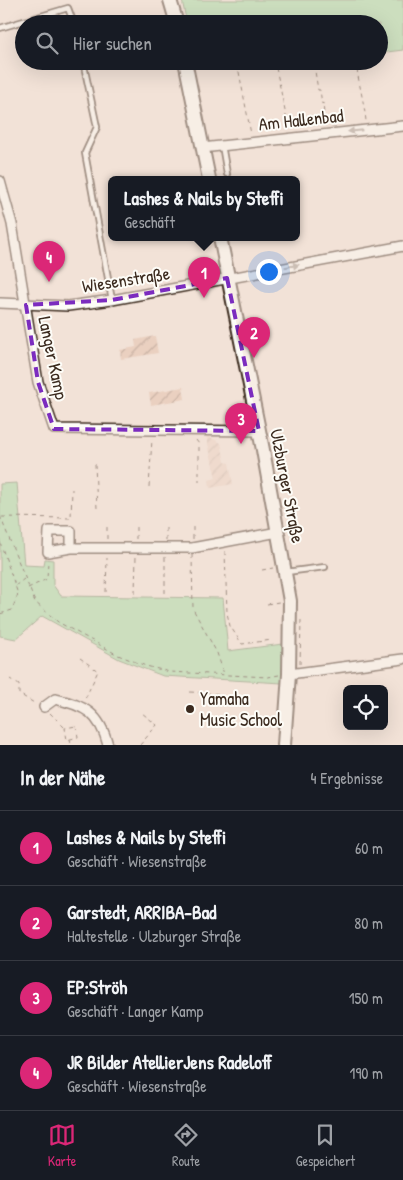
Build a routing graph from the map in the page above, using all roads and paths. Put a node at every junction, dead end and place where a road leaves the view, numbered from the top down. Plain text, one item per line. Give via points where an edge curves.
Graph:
1 (170, 0) edge
2 (44, 15) edge
3 (71, 15) edge
4 (174, 15) edge
5 (15, 24) edge
6 (0, 28) edge
7 (84, 70) edge
8 (187, 70) edge
9 (276, 70) edge
10 (315, 70) edge
11 (357, 70) edge
12 (239, 72) dead end
13 (403, 126) edge
14 (366, 130) junction
15 (326, 134) junction
16 (290, 138) junction
17 (252, 142) junction
18 (222, 146) junction
19 (202, 148) junction
20 (227, 174) dead end
21 (208, 176) edge
22 (0, 181) edge
23 (221, 241) edge
24 (403, 246) edge
25 (227, 278) junction
26 (112, 300) junction
27 (0, 302) edge
28 (26, 305) junction
29 (157, 430) junction
30 (191, 430) junction
31 (259, 431) junction
32 (95, 464) dead end
33 (199, 482) dead end
34 (149, 486) dead end
35 (72, 489) dead end
36 (97, 509) dead end
37 (1, 516) edge
38 (136, 524) dead end
39 (107, 525) dead end
40 (166, 525) dead end
41 (193, 525) dead end
42 (278, 532) junction
43 (0, 542) edge
44 (225, 542) junction
45 (71, 548) junction
46 (107, 548) junction
47 (136, 548) junction
48 (166, 548) junction
49 (192, 548) junction
50 (48, 552) junction
51 (326, 567) dead end
52 (262, 570) dead end
53 (284, 570) junction
54 (25, 579) junction
55 (15, 586) junction
56 (27, 588) junction
57 (106, 592) dead end
58 (136, 593) dead end
59 (165, 593) dead end
60 (290, 601) junction
61 (267, 604) dead end
62 (0, 614) edge
63 (272, 640) dead end
64 (80, 658) dead end
65 (403, 659) edge
66 (288, 674) junction
67 (224, 675) junction
68 (10, 680) dead end
69 (190, 692) dead end
70 (222, 694) dead end
71 (82, 706) junction
72 (44, 707) junction
73 (142, 713) dead end
74 (65, 728) junction
75 (70, 739) junction
76 (70, 745) edge
77 (108, 745) edge
78 (140, 745) edge
79 (284, 745) edge

1 - 4 main road
2 - 3 lane via 68,8
5 - 6 lane
7 - 26 lane via 96,127 85,153
8 - 19 main road
9 - 16 path
10 - 15 path
11 - 14 path via 358,88 364,99
12 - 17 path
13 - 14 street, Am Hallenbad
14 -> 15 street, Am Hallenbad
15 - 16 street, Am Hallenbad
16 - 17 street, Am Hallenbad
17 - 18 street, Am Hallenbad
18 - 19 street, Am Hallenbad
18 - 20 lane
19 - 21 main road
22 - 28 street, Langer Kamp via 12,224
23 - 25 main road, Ulzburger Straße
25 -> 24 street, Wiesenstraße
25 - 26 street, Wiesenstraße
25 - 31 main road, Ulzburger Straße
26 - 28 street, Wiesenstraße via 68,306
27 - 28 street, Wiesenstraße
28 - 29 street, Langer Kamp via 38,382 54,429
29 - 30 street, Langer Kamp
29 - 34 path via 152,441
30 - 31 street, Langer Kamp
30 - 33 path via 198,444
31 - 42 main road, Ulzburger Straße
32 - 36 path
35 - 37 path via 71,518
37 - 54 path
38 - 47 path
39 - 46 path
40 - 48 path
41 - 49 path
42 - 44 street
42 - 53 main road, Ulzburger Straße
43 - 55 path
44 - 49 street
44 - 63 path via 230,626 242,644
45 - 46 street
45 - 50 street
45 - 50 street via 71,531 49,530
46 - 47 street
46 - 57 path
47 - 48 street
47 - 58 path
48 - 49 street
48 - 59 path
49 - 67 path via 193,610 217,653
50 - 56 path via 47,579
51 - 53 lane
52 - 53 path
53 - 60 main road, Ulzburger Straße
54 - 55 path
54 - 56 path
55 - 62 path via 18,594 12,610
56 - 67 path via 35,602 58,622 118,655 170,672
60 - 61 path
60 - 66 main road, Ulzburger Straße
64 - 71 path via 98,671
65 - 66 street
66 - 67 path via 268,677
66 - 79 main road, Ulzburger Straße
68 - 72 path via 19,685 19,694
69 - 70 path
71 - 72 street via 55,699
71 - 77 street via 104,728
72 - 74 path
73 - 78 path via 157,725
74 - 75 path via 67,740
74 - 75 path via 76,726 78,737
75 - 76 path

